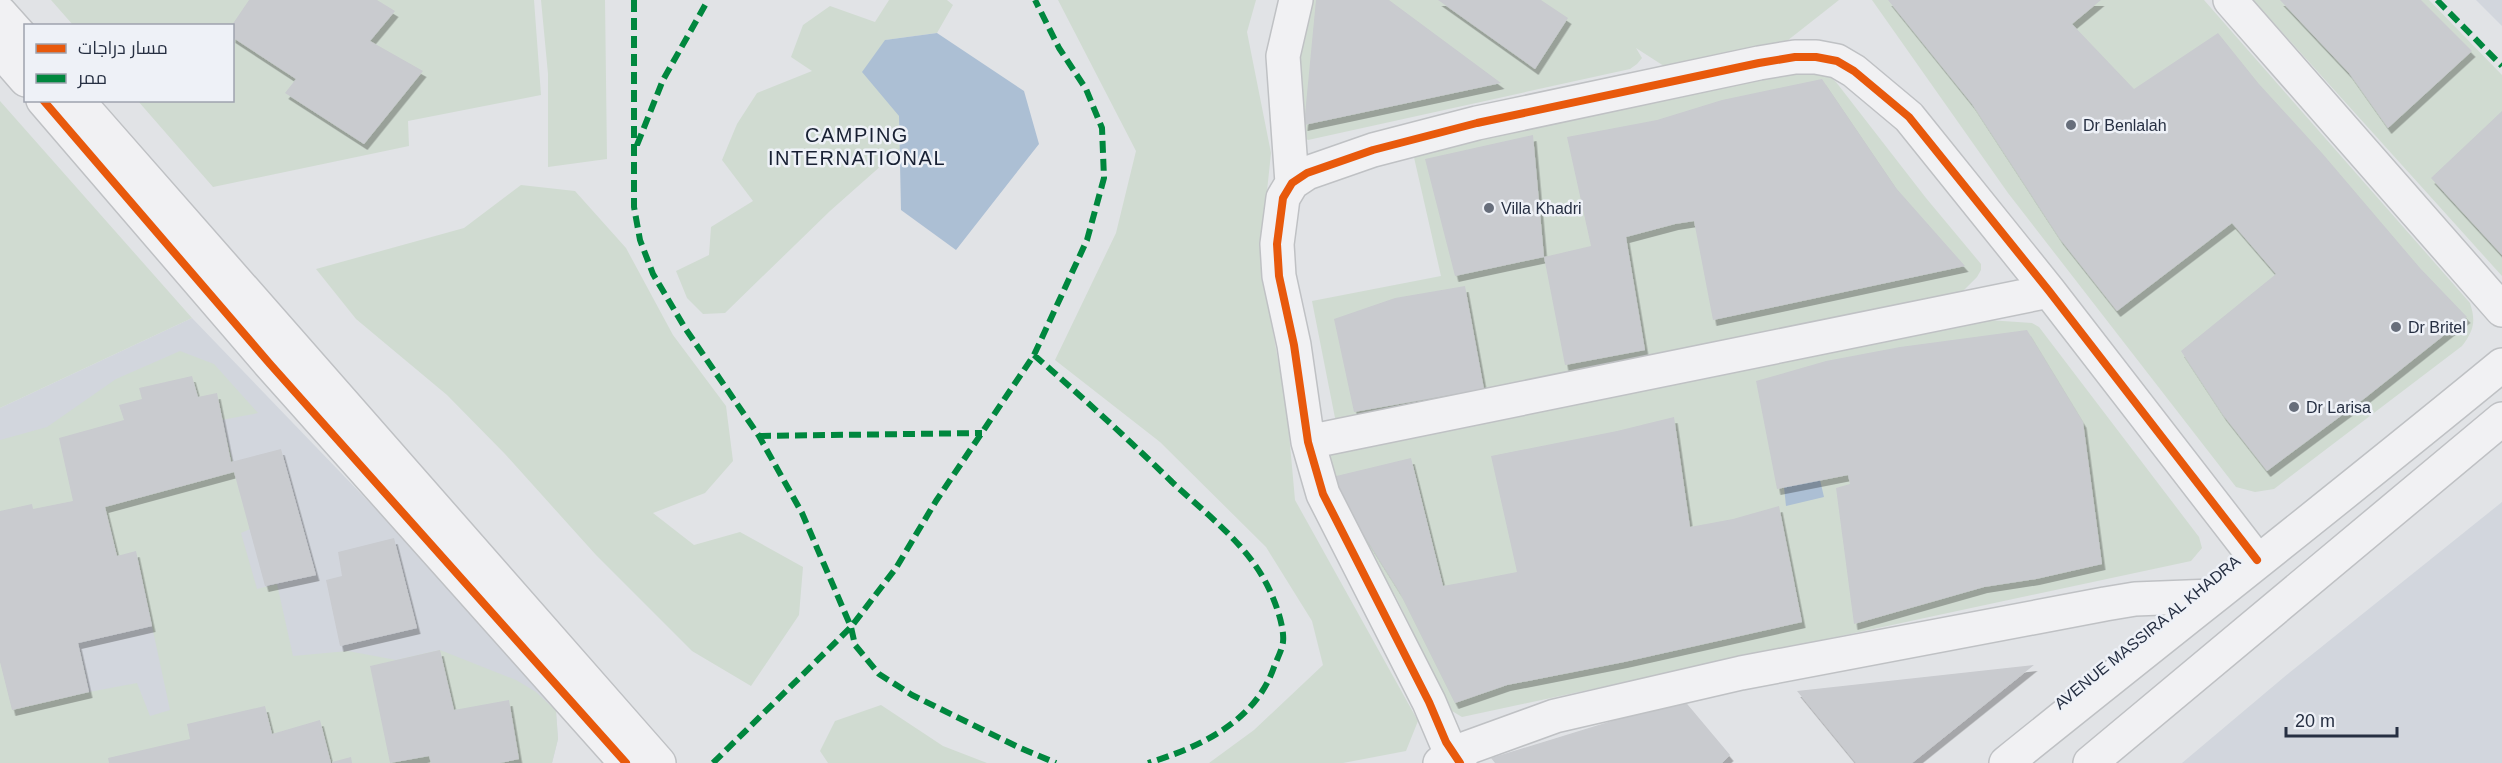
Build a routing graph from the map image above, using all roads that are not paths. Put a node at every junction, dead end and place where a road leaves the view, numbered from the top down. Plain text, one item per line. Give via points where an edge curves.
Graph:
1 (1296, 0) edge
2 (2230, 0) edge
3 (0, 13) edge
4 (24, 40) edge
5 (0, 50) edge
6 (24, 78) edge
7 (45, 102) edge
8 (79, 102) edge
9 (1292, 183) junction
10 (2049, 291) junction
11 (2502, 310) edge
12 (2502, 365) edge
13 (2502, 420) edge
14 (1308, 442) junction
15 (2257, 560) junction
16 (2213, 596) junction
17 (1451, 760) edge
18 (626, 763) edge
19 (660, 763) edge
20 (2006, 763) edge
21 (2090, 763) edge

1 - 9 street via 1283,56
2 - 11 street
3 - 4 street
5 - 6 street
7 - 18 street via 270,364
8 - 19 street
9 - 10 street via 1307,173 1373,150 1477,123 1759,63 1816,57 1837,61 1854,71 1910,117
9 - 14 street via 1283,198 1277,244
10 - 14 street
10 - 15 street
12 - 15 street, AVENUE MASSIRA AL KHADRA via 2311,521
13 - 21 street
14 - 17 street via 1323,494 1414,671
15 - 16 street, AVENUE MASSIRA AL KHADRA
16 - 17 street via 2104,604 1741,673 1555,716
16 - 20 street, AVENUE MASSIRA AL KHADRA

